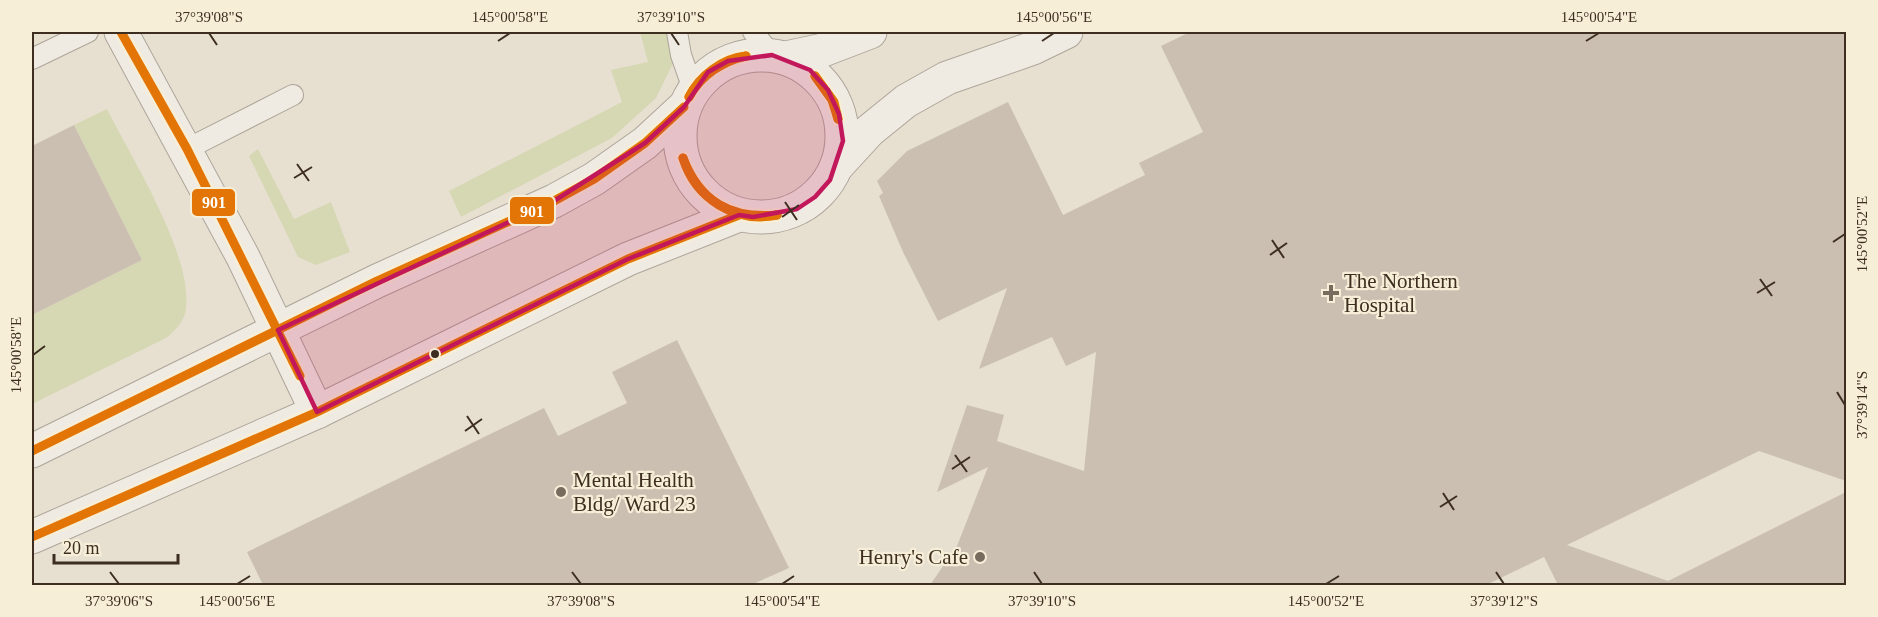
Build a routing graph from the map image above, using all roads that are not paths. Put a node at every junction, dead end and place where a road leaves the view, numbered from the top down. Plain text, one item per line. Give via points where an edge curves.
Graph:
1 (88, 32) edge
2 (121, 32) edge
3 (677, 32) edge
4 (870, 32) edge
5 (1066, 32) edge
6 (1028, 37) edge
7 (770, 48) edge
8 (32, 59) edge
9 (293, 95) dead end
10 (689, 98) junction
11 (187, 149) junction
12 (836, 167) junction
13 (739, 215) junction
14 (278, 330) junction
15 (317, 412) junction
16 (32, 451) edge
17 (32, 537) edge

1 - 8 lane
2 - 11 street
3 - 10 lane
4 - 7 street via 823,50
5 - 6 street
6 - 12 street via 906,101 869,131
7 - 10 street via 728,61 708,72
7 - 12 street via 810,70 828,90 840,114 843,141
9 - 11 lane
10 - 13 street via 679,129 688,173 701,192
10 - 14 street via 645,143 594,179
11 - 14 street
12 - 13 street via 815,197 797,209 776,216
13 - 15 street via 628,259
14 - 15 street
14 - 16 street
15 - 17 street

